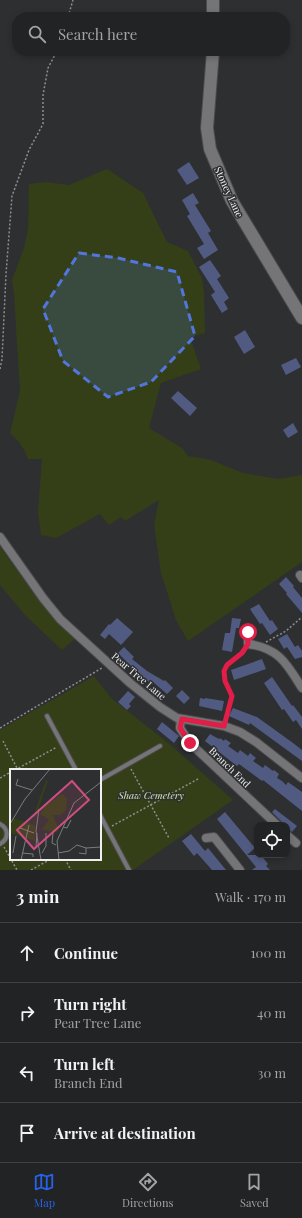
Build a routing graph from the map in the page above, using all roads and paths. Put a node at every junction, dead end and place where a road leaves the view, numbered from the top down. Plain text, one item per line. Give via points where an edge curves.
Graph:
1 (73, 0) edge
2 (213, 0) edge
3 (69, 12) edge
4 (213, 12) edge
5 (54, 56) edge
6 (213, 56) edge
7 (302, 318) edge
8 (0, 368) edge
9 (0, 536) edge
10 (302, 617) edge
11 (248, 632) dead end
12 (248, 644) junction
13 (260, 646) junction
14 (108, 664) junction
15 (302, 688) edge
16 (47, 716) dead end
17 (182, 719) junction
18 (224, 726) junction
19 (0, 728) edge
20 (3, 741) dead end
21 (62, 744) junction
22 (160, 746) dead end
23 (128, 764) junction
24 (18, 769) edge
25 (75, 769) edge
26 (10, 773) edge
27 (0, 778) edge
28 (302, 778) edge
29 (101, 779) edge
30 (198, 779) dead end
31 (151, 805) junction
32 (101, 817) edge
33 (274, 822) edge
34 (0, 824) edge
35 (10, 826) edge
36 (6, 828) junction
37 (107, 829) junction
38 (212, 835) dead end
39 (168, 838) dead end
40 (290, 838) edge
41 (1, 844) edge
42 (296, 844) dead end
43 (10, 859) edge
44 (11, 860) edge
45 (49, 860) edge
46 (66, 860) edge
47 (17, 870) edge
48 (31, 870) edge
49 (71, 870) edge
50 (129, 870) edge
51 (240, 870) edge

1 - 3 path
2 - 4 street
5 - 8 path via 48,68 43,95 43,124 12,196
6 - 7 street, Stoney Lane via 206,128 210,149 232,201
9 - 14 street, Pear Tree Lane via 42,598 60,619
10 - 13 path via 286,631
11 - 12 street
12 - 13 street
12 - 18 path via 224,671 225,681 232,696
13 - 15 street via 283,660
14 - 17 street, Pear Tree Lane via 172,716
14 - 19 path
16 - 21 lane
17 - 18 street, Pear Tree Lane
17 - 33 street, Branch End via 180,728 190,743
18 - 28 street, Pear Tree Lane via 240,732
20 - 24 path
21 - 24 path
21 - 25 lane
22 - 23 lane
23 - 29 lane
23 - 31 path
26 - 27 path
30 - 31 path
31 - 37 path
31 - 39 path
32 - 37 lane
34 - 36 lane
35 - 36 lane
36 - 41 lane via 6,839
37 - 50 lane
38 - 51 street
40 - 42 street
41 - 43 path
44 - 47 path
45 - 48 path
46 - 49 path

